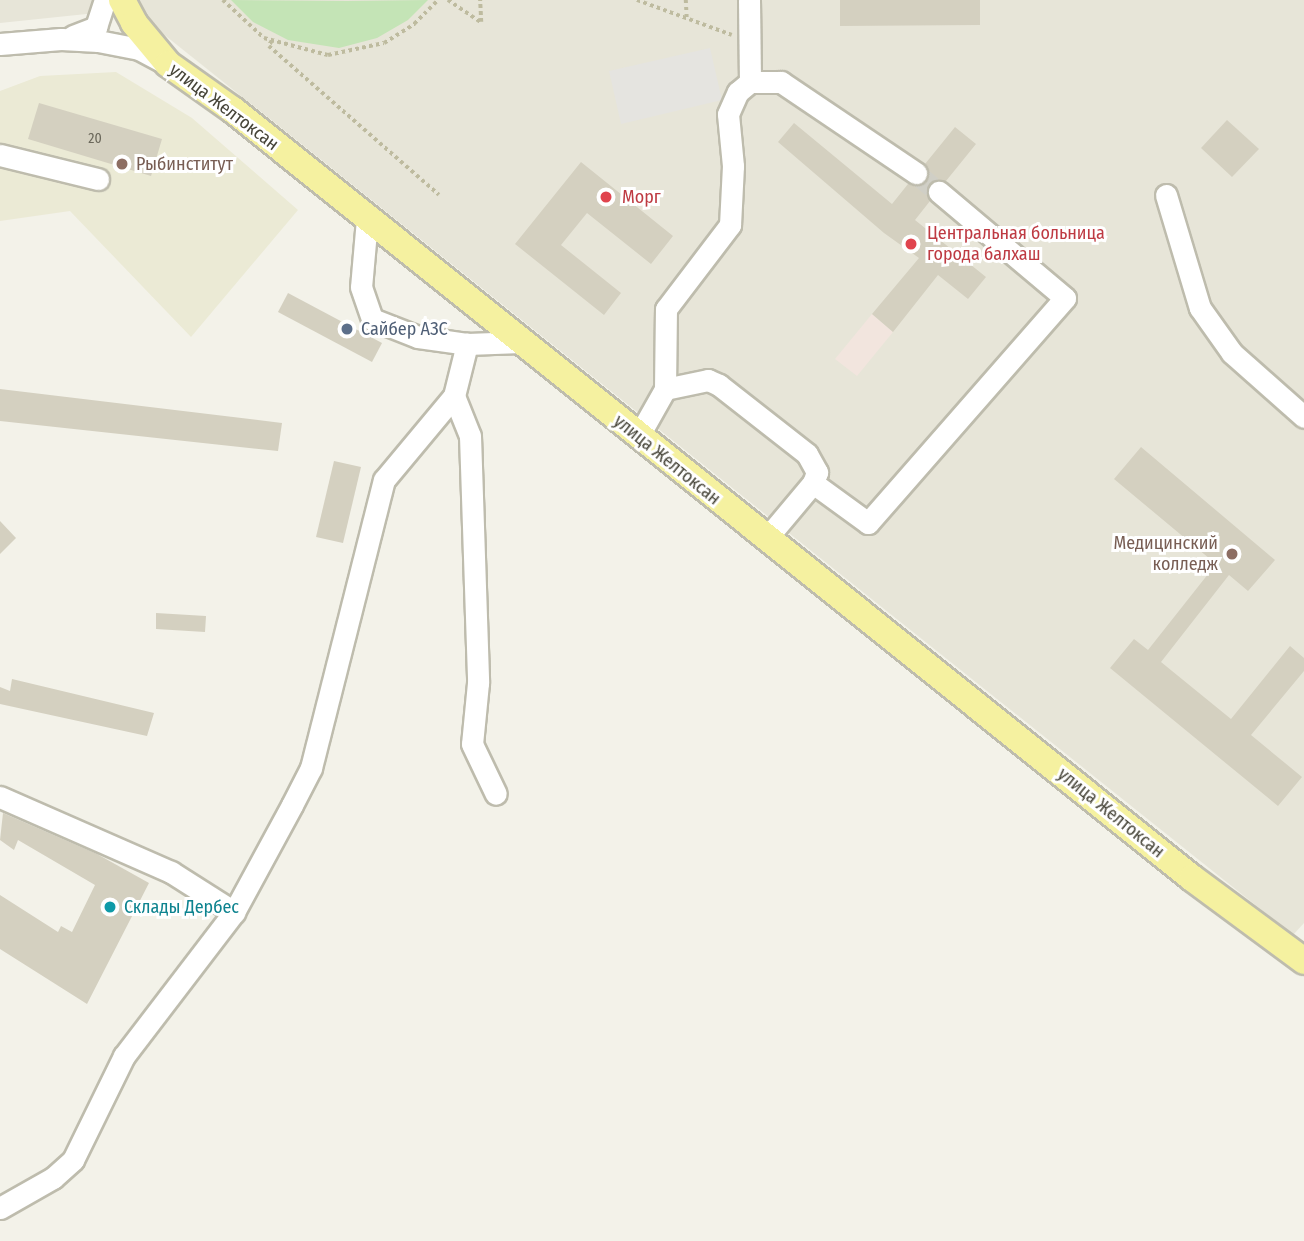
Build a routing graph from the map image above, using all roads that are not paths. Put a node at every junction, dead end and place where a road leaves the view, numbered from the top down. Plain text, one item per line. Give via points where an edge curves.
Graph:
1 (105, 0) edge
2 (121, 0) edge
3 (749, 0) edge
4 (61, 39) junction
5 (0, 44) edge
6 (168, 64) junction
7 (750, 82) junction
8 (0, 155) edge
9 (916, 173) tunnel mouth
10 (98, 179) dead end
11 (939, 191) tunnel mouth
12 (1166, 195) dead end
13 (368, 219) junction
14 (521, 342) junction
15 (467, 344) junction
16 (665, 390) junction
17 (454, 396) junction
18 (1304, 417) edge
19 (638, 437) junction
20 (813, 483) junction
21 (766, 539) junction
22 (496, 794) dead end
23 (0, 797) edge
24 (234, 912) junction
25 (1304, 961) edge
26 (0, 1208) edge

1 - 4 street via 96,27
2 - 6 main road
3 - 7 street
4 - 5 street, улица Желтоксан
4 - 6 street, улица Желтоксан via 139,49
6 - 13 main road, улица Желтоксан
7 - 9 street via 781,82
7 - 16 street via 738,92 728,114 733,166 730,225 666,309
8 - 10 street
11 - 20 street via 1065,299 868,523
12 - 18 street via 1200,308 1232,353
13 - 14 main road, улица Желтоксан
13 - 15 street via 362,288 372,319 418,337
14 - 15 street
14 - 19 main road, улица Желтоксан
15 - 17 street
16 - 19 street
16 - 20 street via 708,380 719,385 807,454 817,472
17 - 22 street via 470,436 478,683 472,744
17 - 24 street via 384,480 311,768
19 - 21 main road, улица Желтоксан
20 - 21 street
21 - 25 main road, улица Желтоксан via 1192,878
23 - 24 street via 171,872
24 - 26 street via 124,1056 73,1160 53,1178

